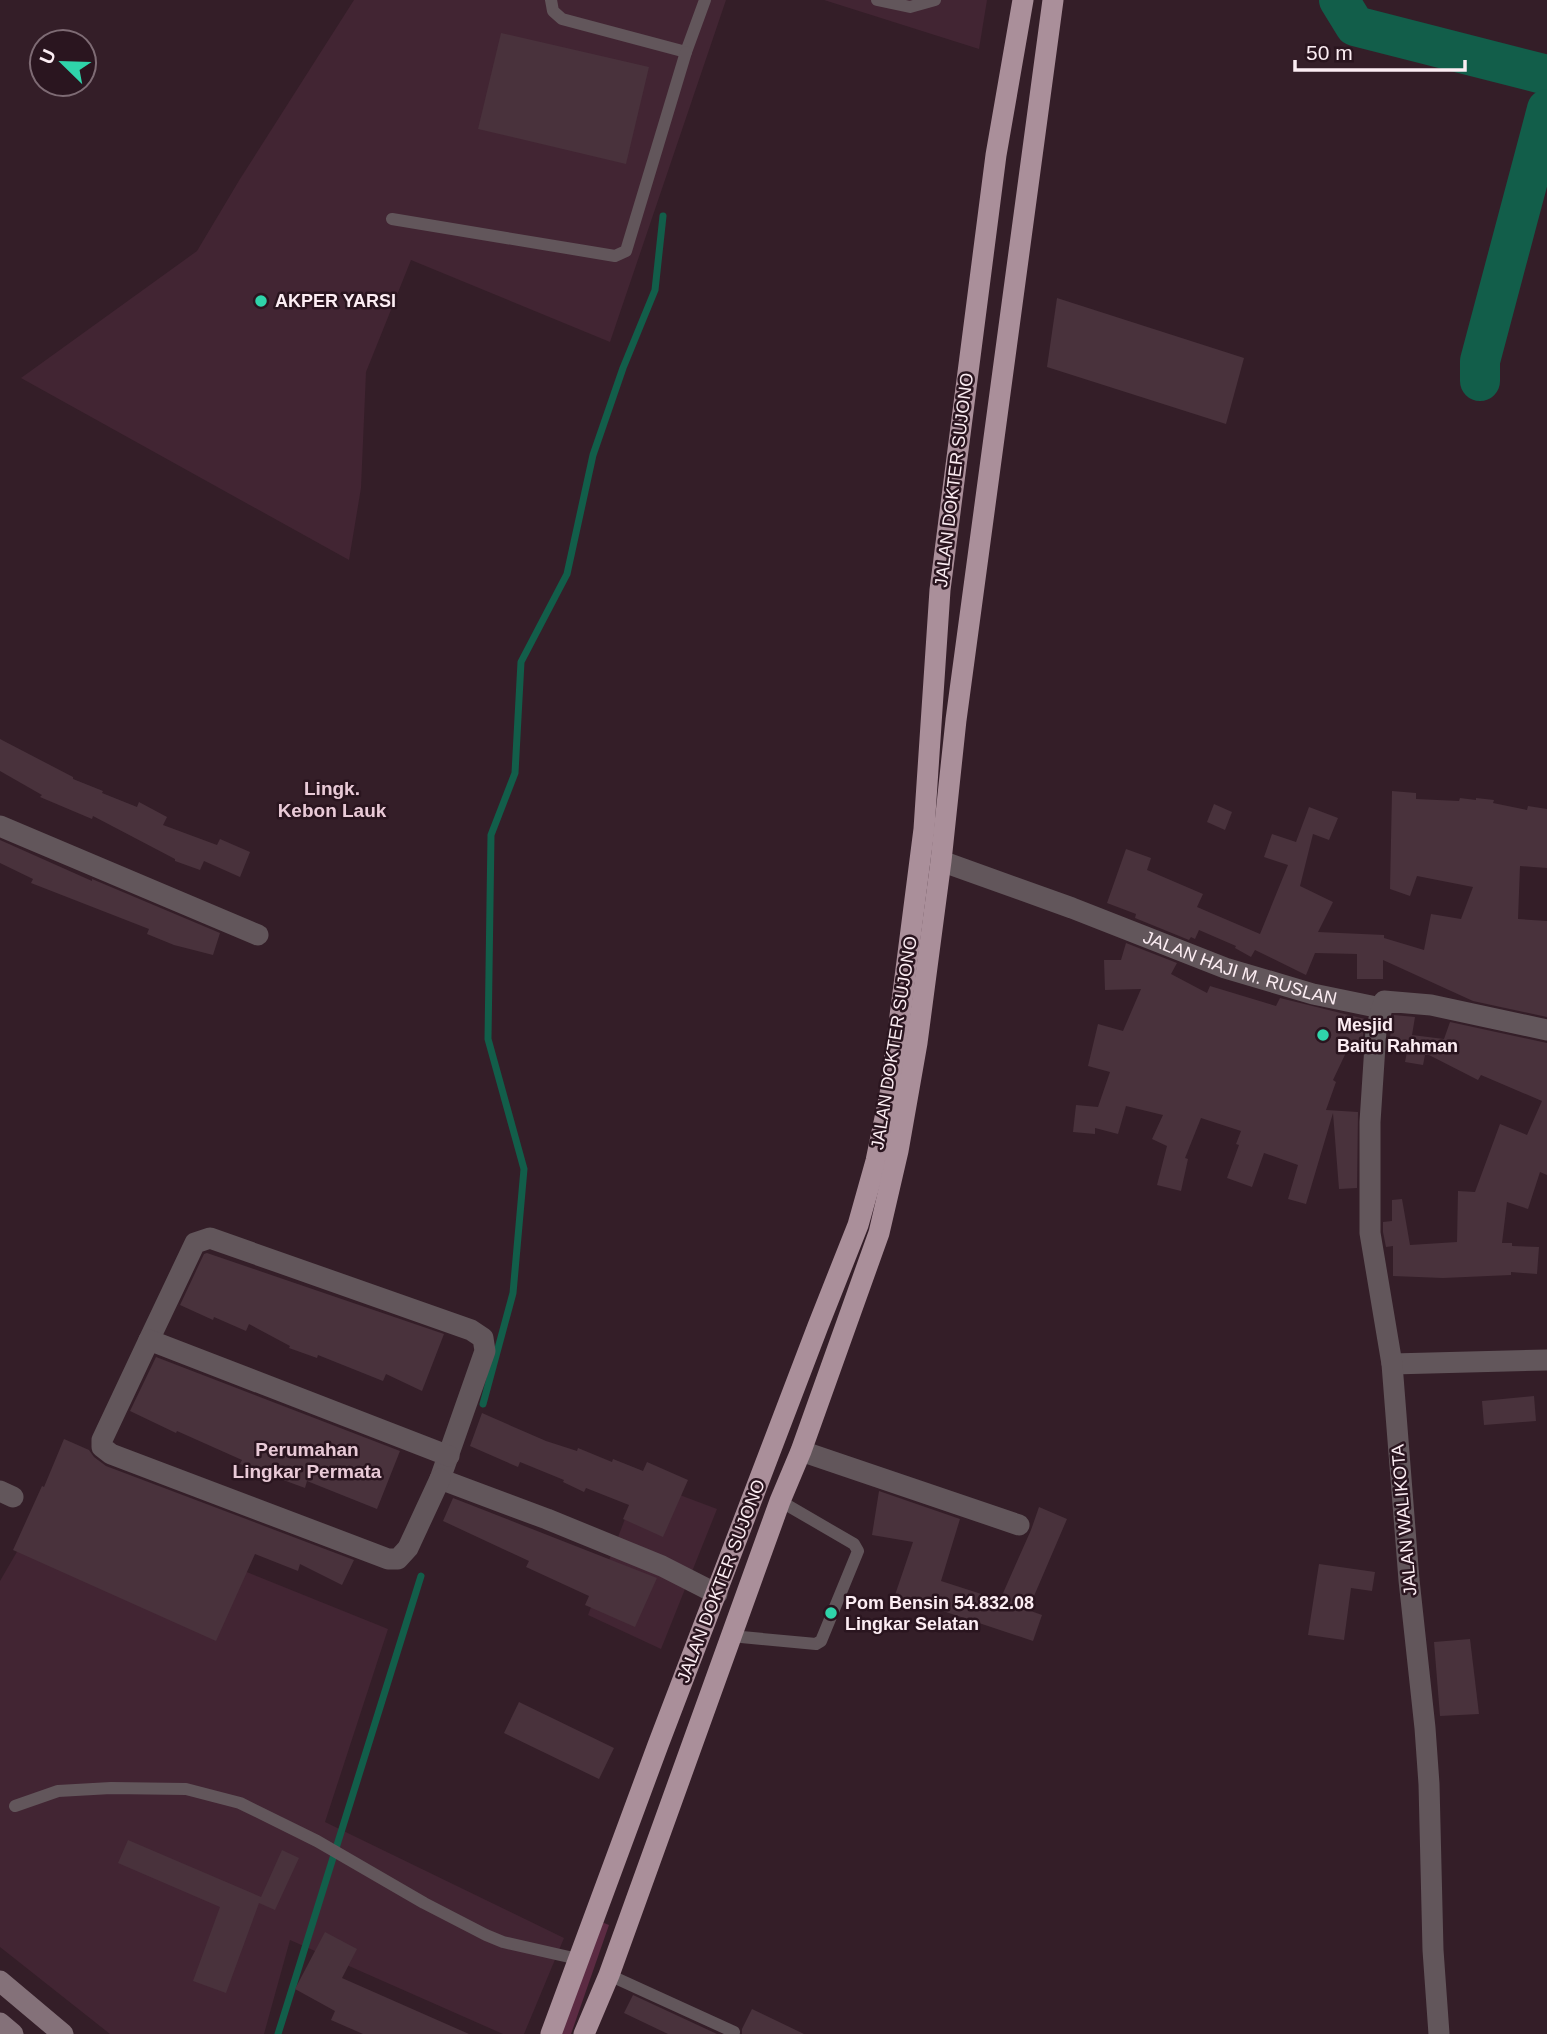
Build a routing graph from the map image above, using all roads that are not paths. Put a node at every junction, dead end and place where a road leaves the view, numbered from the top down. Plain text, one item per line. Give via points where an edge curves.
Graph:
1 (551, 0) edge
2 (705, 0) edge
3 (877, 0) edge
4 (935, 0) edge
5 (1023, 0) edge
6 (1053, 0) edge
7 (686, 52) junction
8 (392, 219) dead end
9 (0, 826) edge
10 (941, 861) junction
11 (258, 935) dead end
12 (1381, 1008) junction
13 (1547, 1030) edge
14 (858, 1225) junction
15 (879, 1233) junction
16 (149, 1340) junction
17 (1547, 1360) edge
18 (1392, 1364) junction
19 (801, 1451) junction
20 (449, 1455) junction
21 (440, 1479) junction
22 (780, 1501) junction
23 (1019, 1525) dead end
24 (717, 1594) junction
25 (730, 1636) junction
26 (15, 1807) dead end
27 (602, 1897) junction
28 (632, 1908) junction
29 (578, 1959) junction
30 (609, 1975) junction
31 (0, 1980) edge
32 (0, 2023) edge
33 (734, 2032) dead end
34 (13, 2034) edge
35 (63, 2034) edge
36 (551, 2034) edge
37 (584, 2034) edge
38 (1439, 2034) edge

1 - 7 lane via 553,11 562,19
2 - 7 lane
3 - 4 lane via 909,7
5 - 14 highway, JALAN DOKTER SUJONO via 996,155 940,590 923,829 898,1038 876,1161
6 - 10 highway
7 - 8 lane via 625,251 615,256
9 - 11 street
10 - 12 street, JALAN HAJI M. RUSLAN via 1225,968
10 - 15 highway via 917,1043
12 - 13 street, JALAN HAJI M. RUSLAN via 1384,1001 1431,1005
12 - 18 street, JALAN WALIKOTA via 1370,1122 1370,1233
14 - 15 highway
14 - 24 highway, JALAN DOKTER SUJONO
15 - 19 highway
16 - 20 street
16 - 20 street via 195,1243 210,1238 471,1330 483,1338 485,1351
16 - 21 street via 102,1440 102,1447 111,1454 394,1559 408,1548
17 - 18 street
18 - 38 street, JALAN WALIKOTA via 1428,1773
19 - 22 highway
19 - 23 street
20 - 21 street
21 - 24 street via 662,1566
22 - 25 highway
22 - 25 lane via 858,1551 817,1644
24 - 27 highway, JALAN DOKTER SUJONO
25 - 28 highway
26 - 29 lane via 58,1791 111,1788 186,1789 240,1803 486,1935
27 - 28 highway
27 - 29 highway, JALAN DOKTER SUJONO
28 - 30 highway
29 - 36 highway, JALAN DOKTER SUJONO
30 - 33 lane
30 - 37 highway
31 - 35 main road
32 - 34 main road

